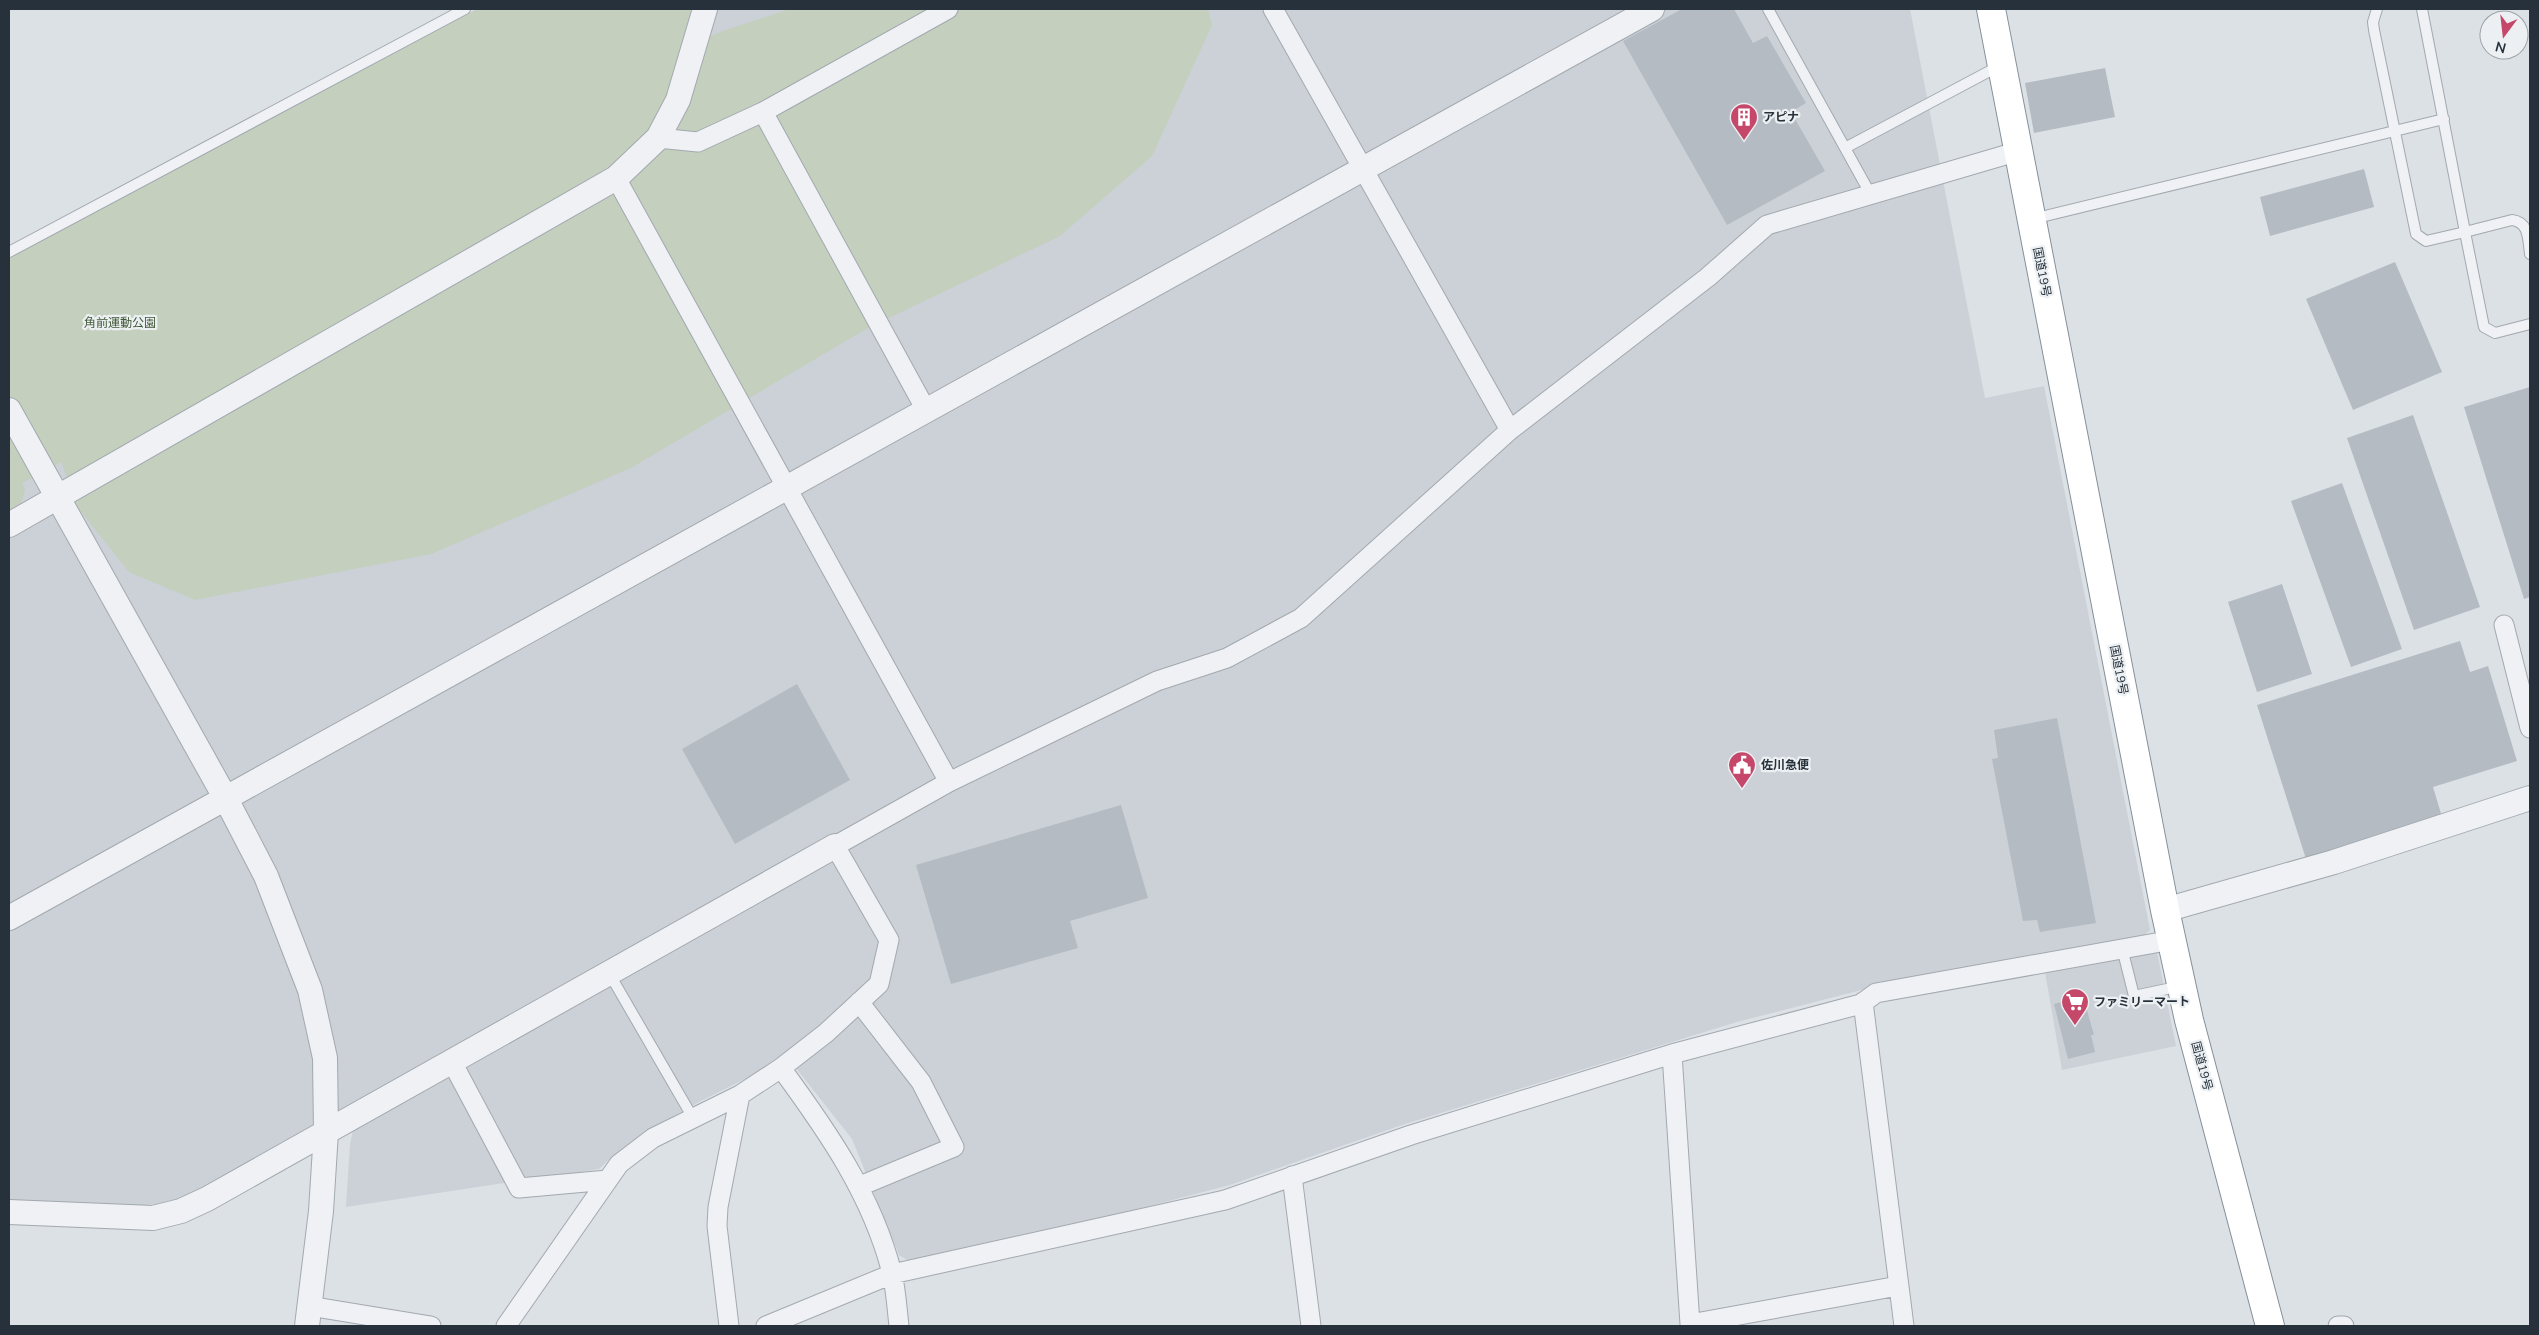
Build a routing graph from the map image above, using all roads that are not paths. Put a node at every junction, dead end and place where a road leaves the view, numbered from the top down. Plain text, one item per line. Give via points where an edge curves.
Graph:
1 (465, 9) edge
2 (705, 9) edge
3 (948, 9) edge
4 (1273, 9) edge
5 (1652, 9) edge
6 (1768, 9) edge
7 (1991, 9) edge
8 (2377, 9) edge
9 (2422, 9) edge
10 (2002, 65) junction
11 (763, 112) junction
12 (2444, 119) junction
13 (2396, 130) junction
14 (658, 138) junction
15 (1845, 148) junction
16 (2019, 151) junction
17 (1361, 168) junction
18 (616, 178) junction
19 (1871, 195) junction
20 (2032, 219) junction
21 (2465, 232) junction
22 (9, 252) edge
23 (2530, 254) edge
24 (2530, 324) edge
25 (9, 410) edge
26 (926, 410) junction
27 (1510, 430) junction
28 (786, 487) junction
29 (57, 498) junction
30 (9, 525) edge
31 (2504, 624) dead end
32 (2530, 728) edge
33 (949, 782) junction
34 (226, 798) junction
35 (2530, 798) edge
36 (835, 846) junction
37 (2165, 910) junction
38 (9, 918) edge
39 (2172, 940) junction
40 (2122, 948) junction
41 (609, 973) junction
42 (2182, 986) junction
43 (859, 1002) junction
44 (1863, 1002) junction
45 (1672, 1054) junction
46 (452, 1062) junction
47 (781, 1068) junction
48 (740, 1095) junction
49 (693, 1118) junction
50 (326, 1132) junction
51 (1292, 1176) junction
52 (608, 1180) junction
53 (860, 1186) junction
54 (9, 1212) edge
55 (892, 1274) junction
56 (1898, 1286) junction
57 (308, 1316) edge
58 (431, 1326) edge
59 (506, 1326) edge
60 (729, 1326) edge
61 (766, 1326) edge
62 (899, 1326) edge
63 (1311, 1326) edge
64 (1904, 1326) edge
65 (2270, 1326) edge
66 (2338, 1326) edge
67 (2344, 1326) edge

1 - 22 lane
2 - 14 street via 678,100
3 - 11 street
4 - 17 street
5 - 17 street
6 - 15 lane
7 - 10 highway, 国道19号
8 - 13 lane via 2374,30
9 - 12 lane
10 - 15 lane
10 - 16 highway, 国道19号
11 - 14 street via 698,142
11 - 26 street
12 - 13 lane
12 - 21 lane
13 - 20 lane
13 - 21 lane via 2416,234 2426,241
14 - 18 street
15 - 19 lane
16 - 19 street
16 - 20 highway, 国道19号
17 - 26 street
17 - 27 street
18 - 28 street
18 - 29 street
19 - 27 street via 1767,226 1708,277
20 - 37 highway, 国道19号
21 - 23 lane via 2512,220 2520,221 2526,227
21 - 24 lane via 2484,327 2495,333
25 - 29 street
26 - 28 street
27 - 33 street via 1301,618 1227,658 1157,681
28 - 33 street
28 - 34 street
29 - 30 street
29 - 34 street
31 - 32 street
33 - 36 street
34 - 38 street
34 - 50 street via 266,876 310,990 325,1058
35 - 37 street via 2334,862
36 - 41 street
36 - 43 street via 889,940 878,984
37 - 39 highway, 国道19号
39 - 40 street
39 - 42 highway, 国道19号
40 - 42 lane via 2134,996
40 - 44 street via 1876,994
41 - 46 street
41 - 49 lane
42 - 65 highway, 国道19号
43 - 47 street via 826,1034
43 - 53 street via 921,1082 954,1147
44 - 45 street
44 - 56 street
45 - 51 street via 1411,1135
45 - 56 street via 1690,1324
46 - 50 street
46 - 52 street via 519,1188
47 - 48 street
47 - 53 street via 827,1130
48 - 49 street
48 - 60 street via 717,1226
49 - 52 street via 653,1138 618,1164
50 - 54 street via 181,1211 153,1218
50 - 57 street via 321,1211
51 - 55 street via 1225,1200
51 - 63 street
52 - 59 street
53 - 55 street
55 - 61 street
55 - 62 street
56 - 64 street
57 - 58 street
66 - 67 street

